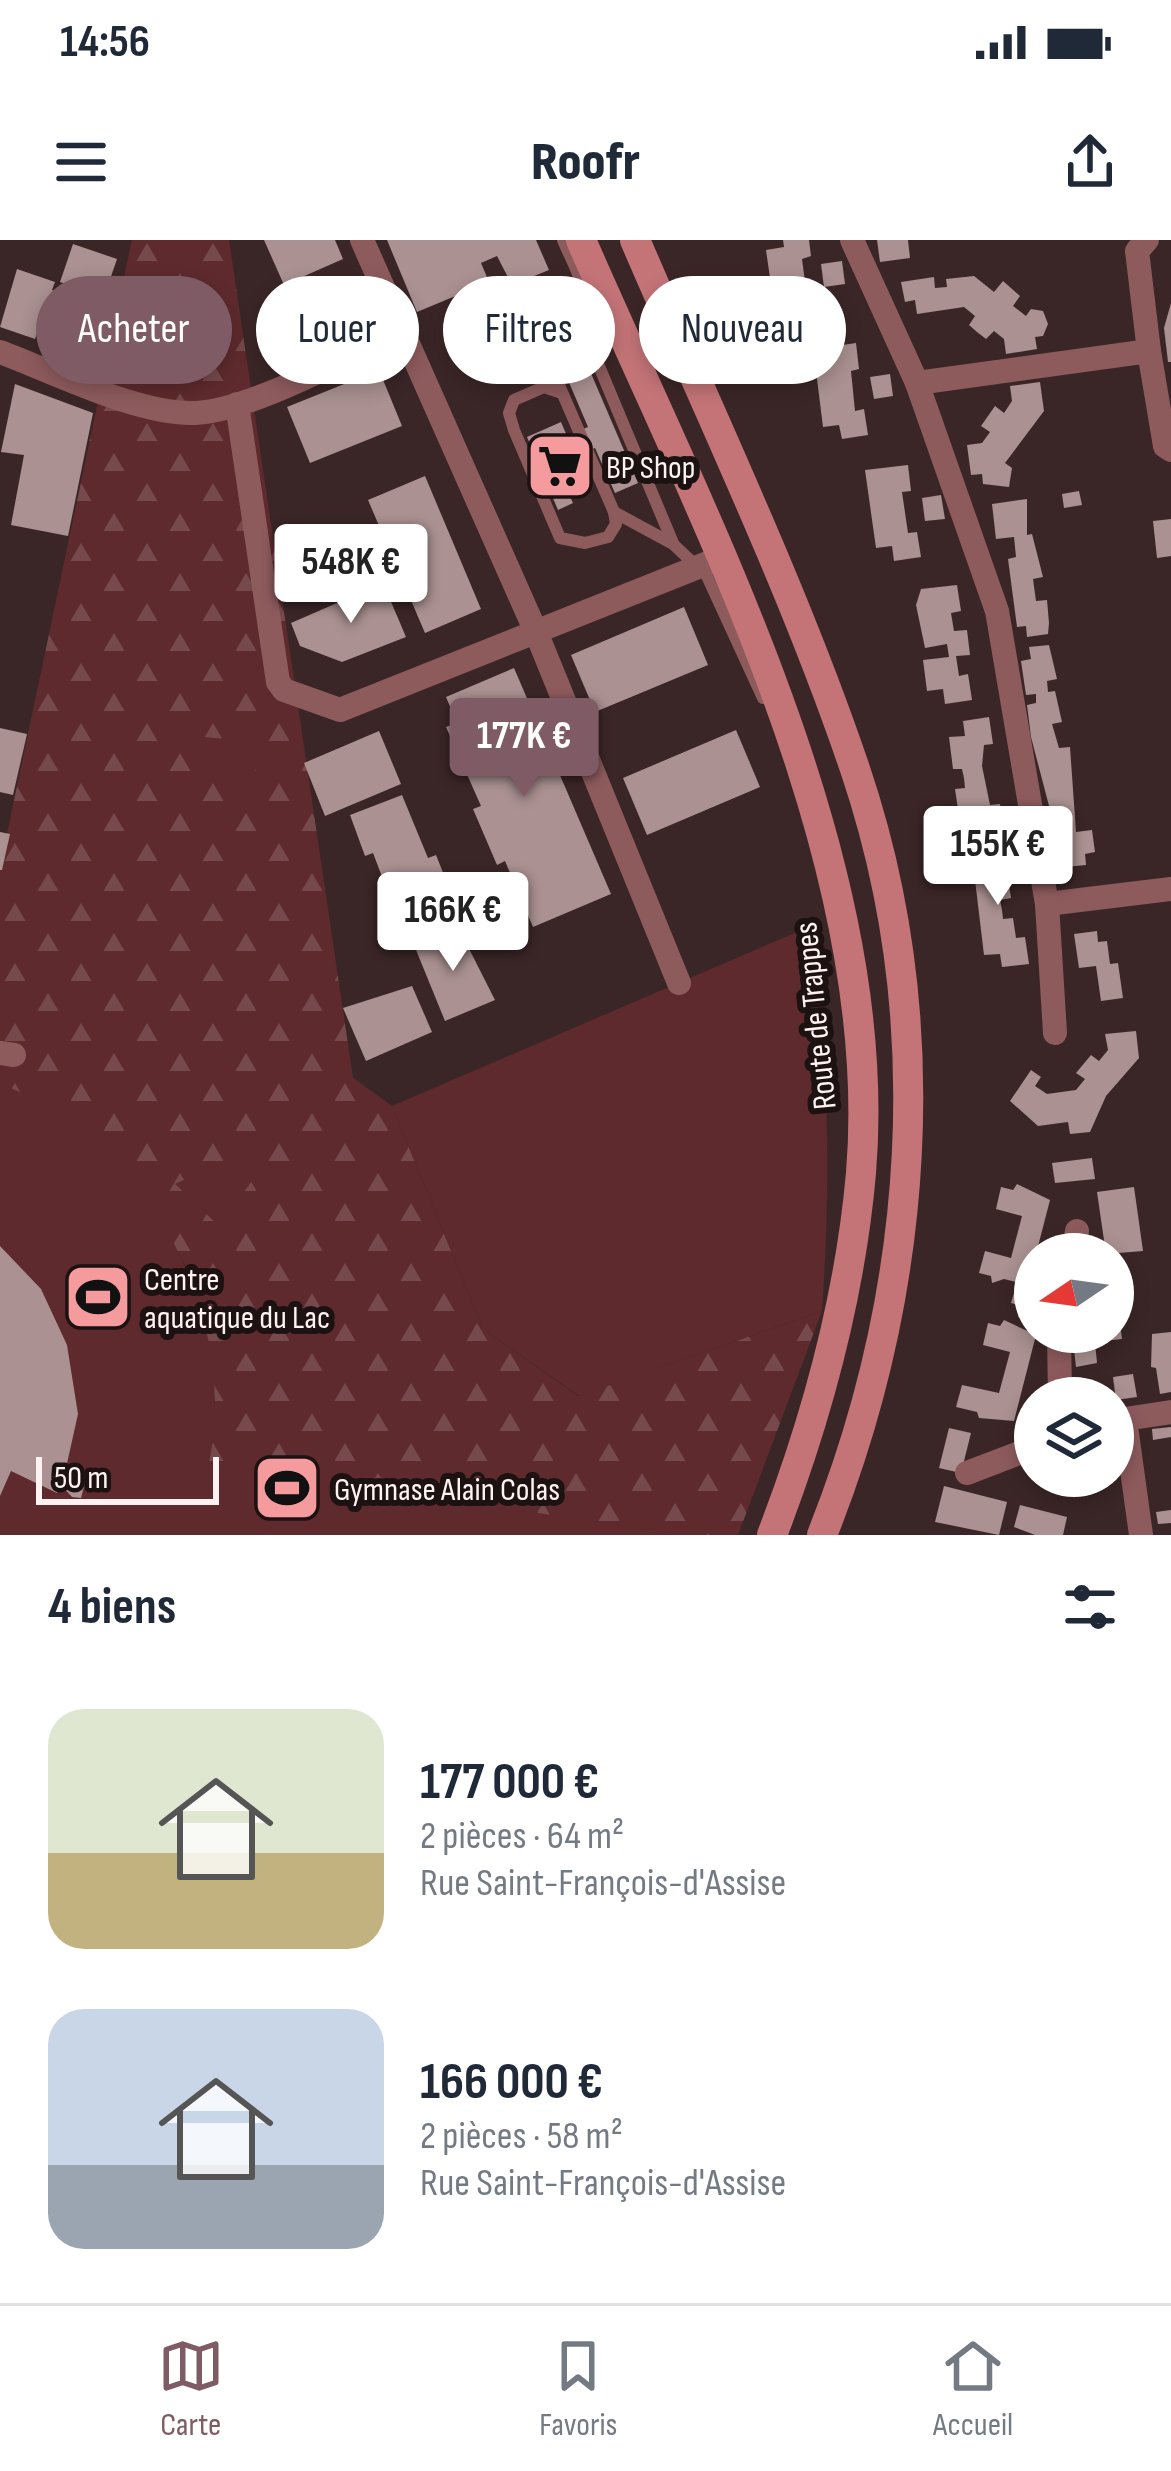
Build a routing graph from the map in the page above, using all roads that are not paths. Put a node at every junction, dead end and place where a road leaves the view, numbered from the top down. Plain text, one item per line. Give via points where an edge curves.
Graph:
1 (362, 240) edge
2 (563, 240) edge
3 (581, 240) edge
4 (634, 240) edge
5 (852, 240) edge
6 (1147, 240) edge
7 (378, 276) edge
8 (578, 276) edge
9 (1149, 351) junction
10 (0, 352) edge
11 (419, 370) edge
12 (917, 383) junction
13 (283, 384) edge
14 (558, 384) edge
15 (606, 384) edge
16 (562, 392) junction
17 (237, 404) junction
18 (1171, 450) edge
19 (614, 512) junction
20 (673, 544) junction
21 (709, 563) junction
22 (536, 632) junction
23 (1171, 889) edge
24 (1047, 904) junction
25 (680, 982) dead end
26 (1055, 1033) dead end
27 (1171, 1412) edge
28 (1134, 1418) edge
29 (1014, 1455) edge
30 (967, 1473) dead end
31 (1134, 1497) edge
32 (772, 1535) edge
33 (822, 1535) edge
34 (1141, 1535) edge

1 - 7 street
2 - 8 lane
3 - 21 main road, Route de Trappes
4 - 33 main road via 856,772 899,962 908,1174 892,1302
5 - 12 street
6 - 9 street via 1137,251
9 - 12 street
9 - 18 street
10 - 17 street via 148,406 189,414
11 - 22 street
12 - 24 street via 997,611
13 - 17 street
14 - 16 lane
15 - 20 lane
16 - 19 lane
16 - 19 lane via 544,387 514,400 509,413 560,538 608,537
17 - 22 street via 284,690 350,708
19 - 20 lane
20 - 21 lane
21 - 22 street
21 - 32 main road, Route de Trappes via 808,784 832,864 860,1066 861,1171 827,1374
22 - 25 street
23 - 24 street
24 - 26 street
27 - 28 street
29 - 30 street
31 - 34 street

